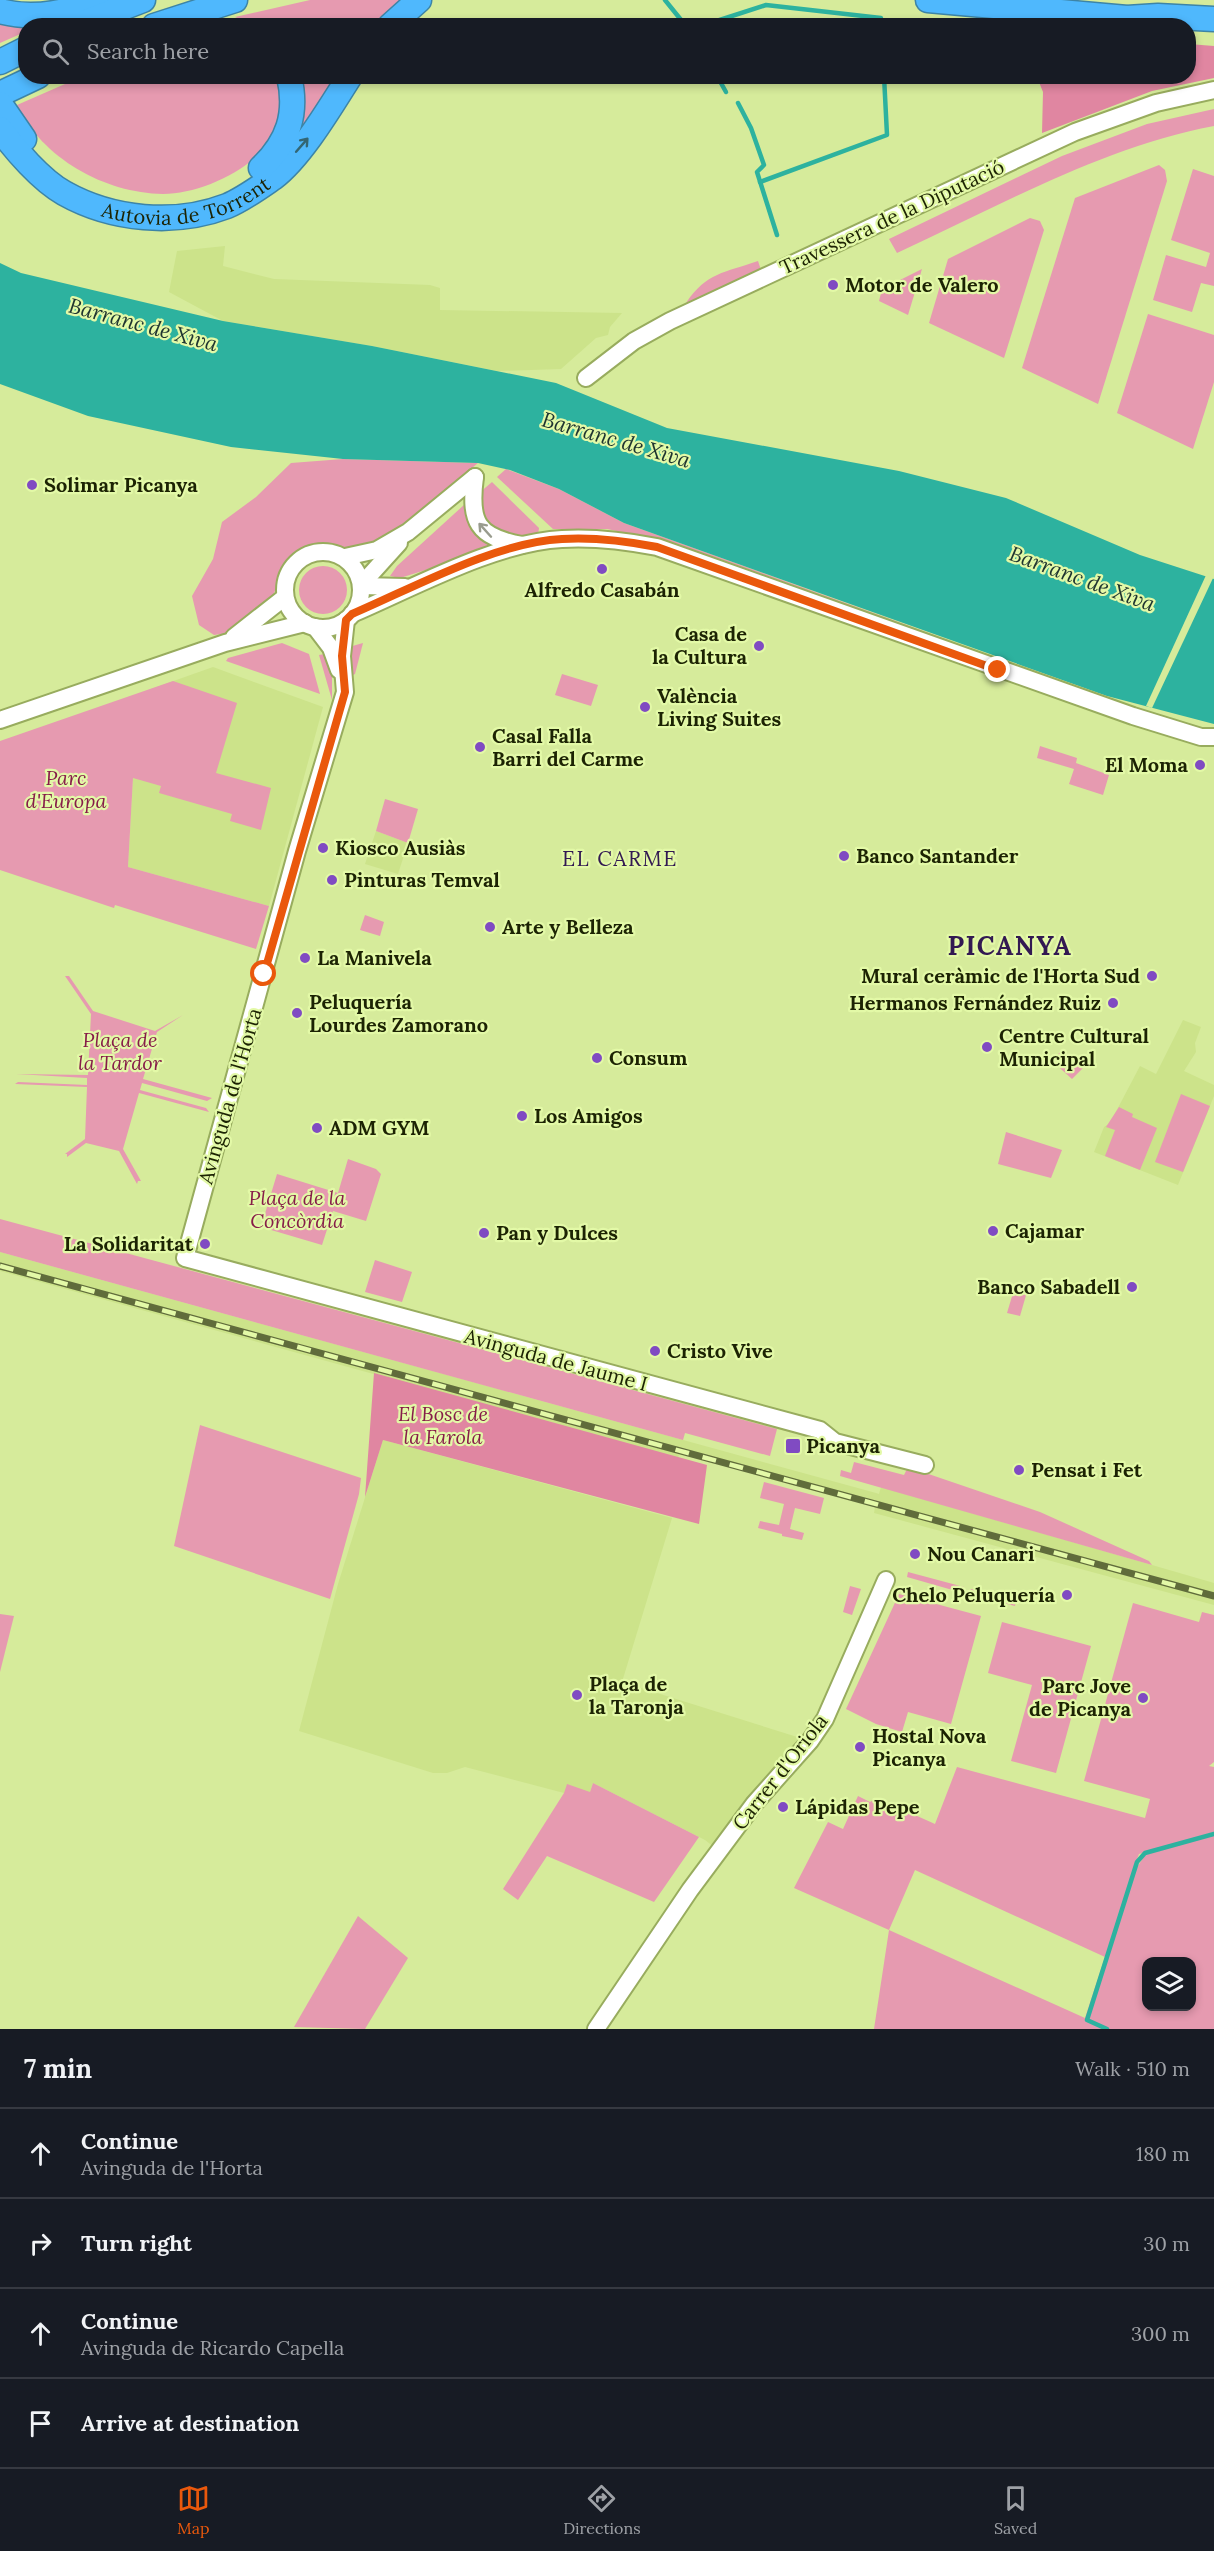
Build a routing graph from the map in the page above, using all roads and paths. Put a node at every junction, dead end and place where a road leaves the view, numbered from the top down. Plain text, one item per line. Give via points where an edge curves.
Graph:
1 (104, 0) edge
2 (143, 0) edge
3 (235, 0) edge
4 (419, 0) edge
5 (928, 0) edge
6 (0, 11) edge
7 (98, 18) edge
8 (179, 18) edge
9 (399, 18) edge
10 (1126, 18) joint
11 (1195, 18) edge
12 (1196, 18) edge
13 (1214, 19) edge
14 (1196, 29) edge
15 (1214, 30) edge
16 (18, 53) edge
17 (0, 62) edge
18 (21, 84) edge
19 (291, 84) edge
20 (345, 84) edge
21 (1214, 90) edge
22 (0, 94) edge
23 (0, 104) edge
24 (0, 129) edge
25 (21, 146) junction
26 (586, 378) dead end
27 (408, 532) junction
28 (522, 545) junction
29 (345, 557) junction
30 (361, 585) junction
31 (409, 586) junction
32 (285, 597) junction
33 (349, 617) junction
34 (310, 625) junction
35 (225, 643) junction
36 (345, 692) junction
37 (0, 720) edge
38 (1214, 737) edge
39 (185, 1258) joint
40 (925, 1465) dead end
41 (886, 1580) dead end
42 (596, 2029) edge

1 - 6 highway via 45,16
2 - 7 highway
3 - 8 highway
4 - 9 highway
5 - 10 highway
10 - 11 highway
12 - 13 highway
14 - 15 highway
16 - 17 highway
18 - 22 highway
19 - 25 highway via 293,117 275,155 254,175 224,191 188,202 153,205 94,192 67,180
25 -> 20 highway, Autovia de Torrent via 63,192 118,215 180,218 228,206 275,176 319,126
21 - 26 street, Travessera de la Diputació via 1156,103 1075,132 670,321 634,341
23 - 25 highway
24 - 25 highway, Autovia de Torrent
28 -> 27 street via 496,540 482,530 472,503 475,477
27 - 29 street via 377,550
27 - 30 street
28 - 31 street
28 - 38 street via 588,538 657,547 1071,696 1201,737
29 - 30 street
29 - 32 street via 321,551 297,561 289,571
30 - 31 street
30 - 33 street via 361,596
31 - 33 street
32 - 34 street via 295,617
32 - 35 street
33 - 34 street via 336,626
33 - 36 street, Avinguda de l'Horta via 342,656
34 - 35 street
34 - 36 street via 331,648
35 - 37 street
36 - 39 street, Avinguda de l'Horta
39 - 40 street, Avinguda de Jaume I via 820,1430 835,1442
41 - 42 street, Carrer d'Oriola via 825,1719 754,1804 690,1890

